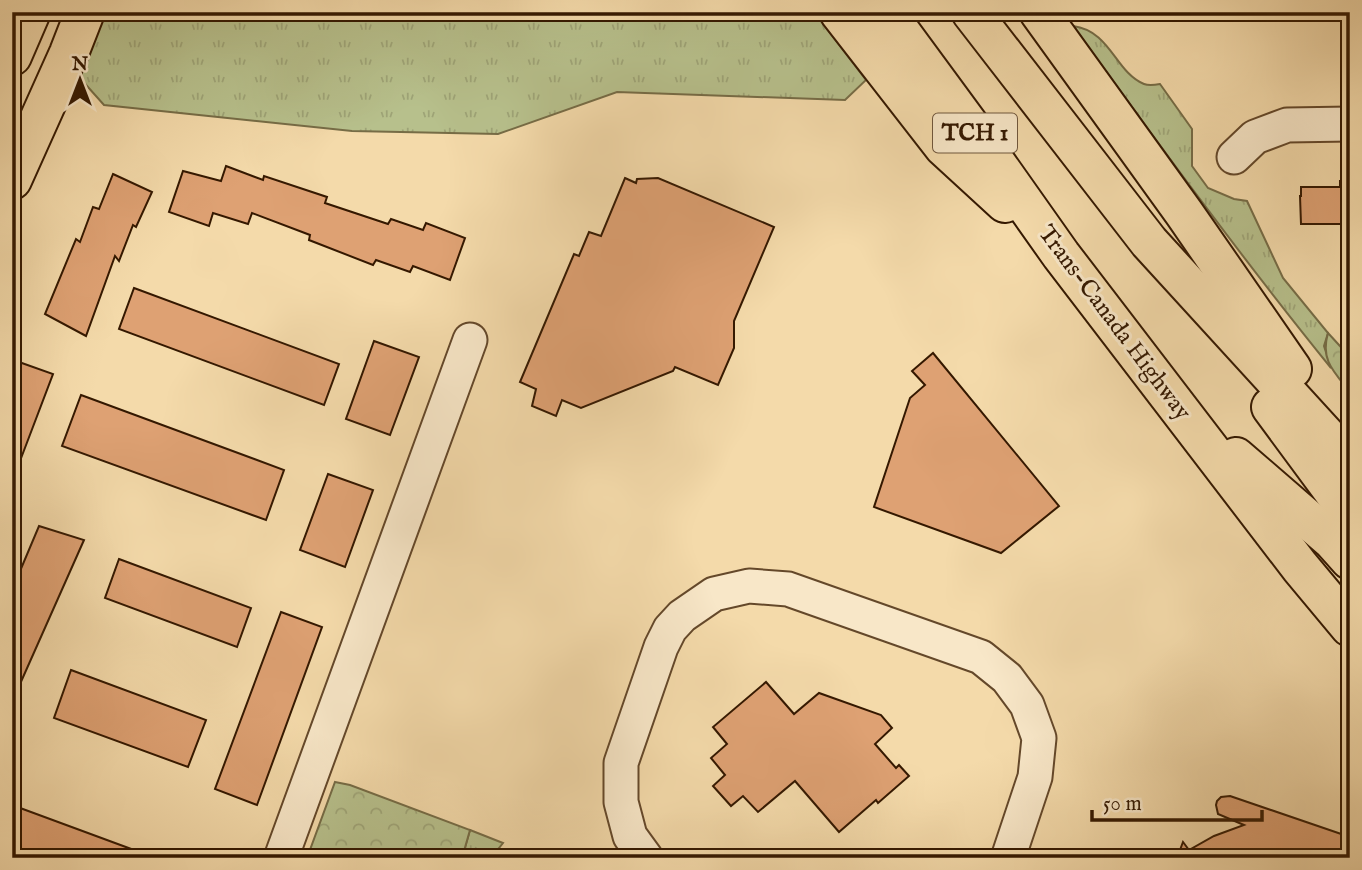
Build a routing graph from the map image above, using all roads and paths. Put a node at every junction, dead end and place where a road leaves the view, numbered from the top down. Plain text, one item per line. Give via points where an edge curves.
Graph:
1 (31, 12) edge
2 (85, 12) edge
3 (839, 12) edge
4 (886, 12) edge
5 (971, 12) edge
6 (1038, 12) edge
7 (12, 56) edge
8 (1350, 124) edge
9 (1234, 157) dead end
10 (12, 180) edge
11 (1149, 242) junction
12 (1061, 255) junction
13 (470, 340) dead end
14 (1173, 403) junction
15 (1350, 451) edge
16 (1350, 462) edge
17 (1350, 514) edge
18 (1350, 560) edge
19 (1350, 627) edge
20 (281, 858) edge
21 (646, 858) edge
22 (1008, 858) edge

1 - 7 highway
2 - 10 highway
3 - 12 highway via 944,147
4 - 12 highway, Trans-Canada Highway / TCH 1
5 - 11 highway, TCH 1
6 - 15 highway
8 - 9 street via 1287,125 1255,137
11 - 16 highway, TCH 1
11 - 17 highway
12 - 14 highway, Trans-Canada Highway / TCH 1
13 - 20 street
14 - 18 highway
14 - 19 highway, Trans-Canada Highway / TCH 1
21 - 22 street via 630,836 621,802 621,763 661,648 670,629 698,604 714,594 749,586 788,589 981,657 1007,678 1027,705 1038,738 1035,777

